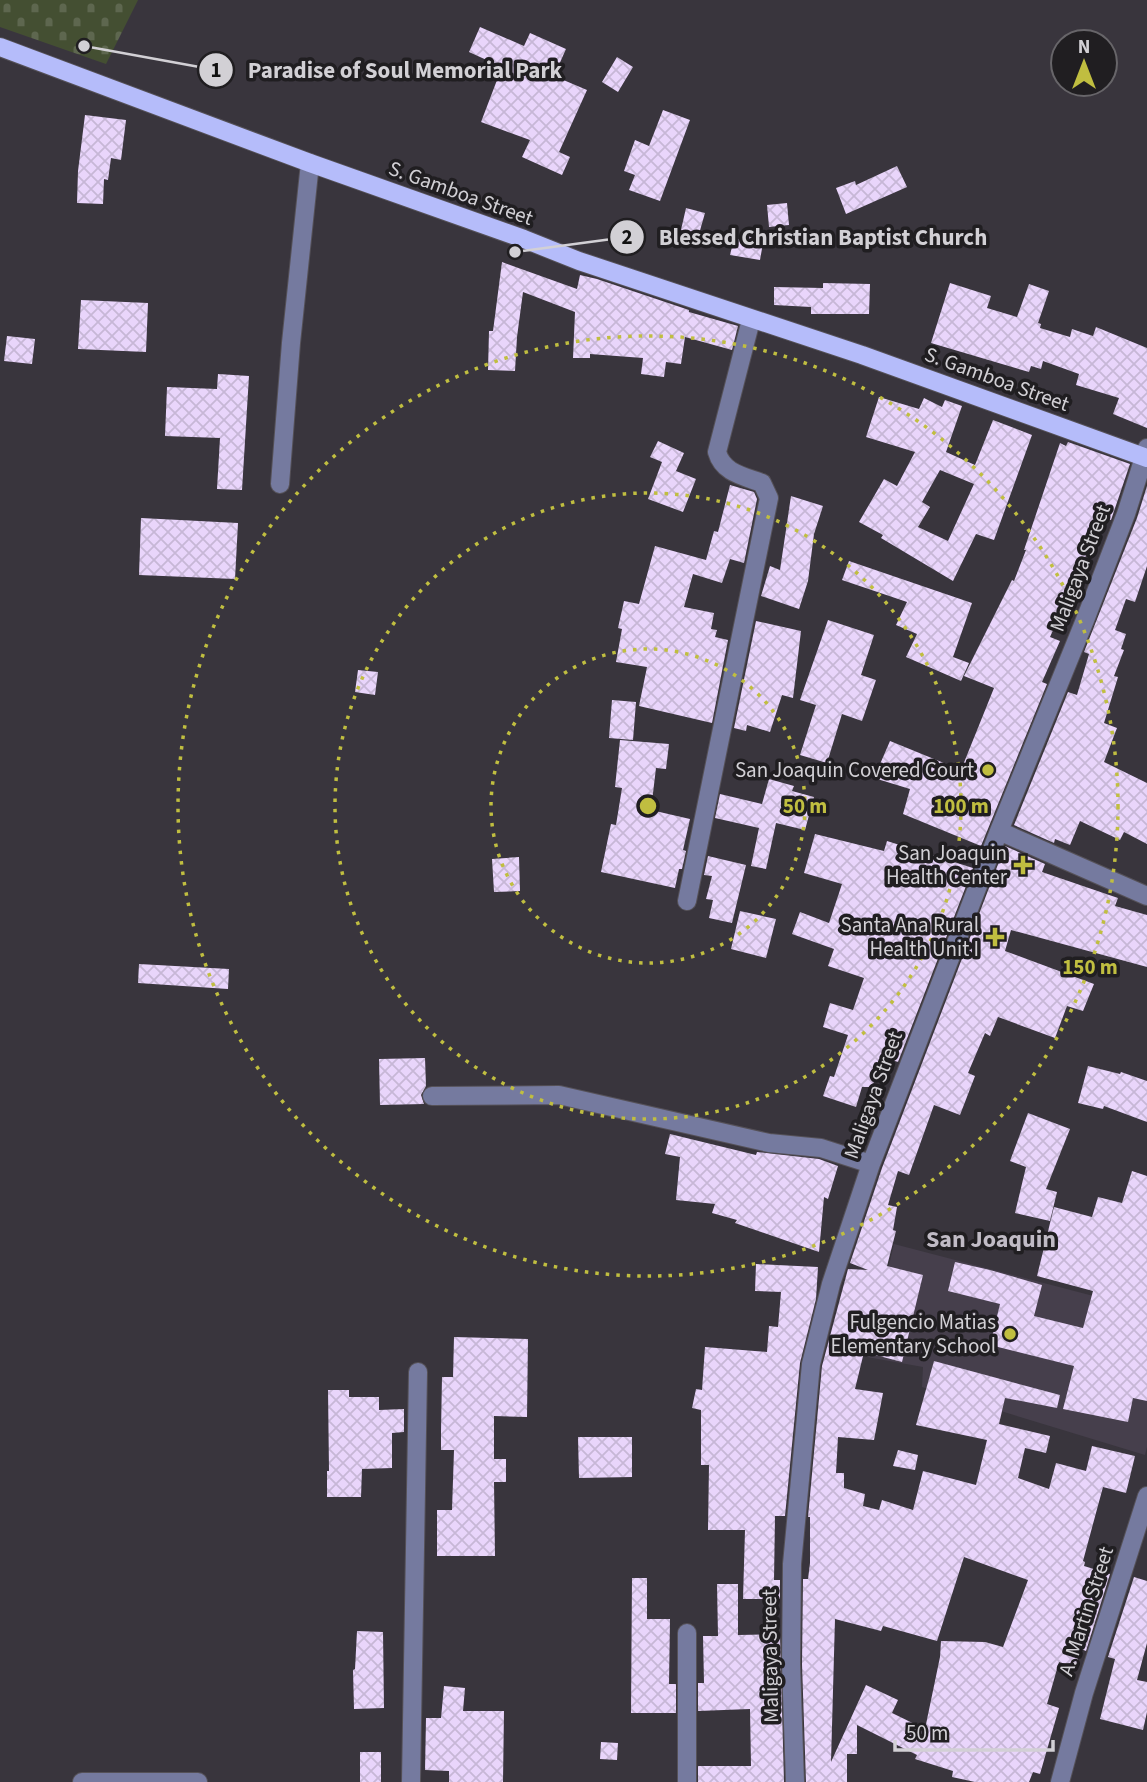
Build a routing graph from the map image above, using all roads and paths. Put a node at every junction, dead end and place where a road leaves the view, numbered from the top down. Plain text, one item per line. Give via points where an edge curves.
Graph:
1 (0, 47) edge
2 (310, 163) junction
3 (751, 320) junction
4 (1146, 454) edge
5 (280, 484) dead end
6 (999, 831) junction
7 (1147, 896) edge
8 (687, 901) dead end
9 (432, 1096) dead end
10 (871, 1164) junction
11 (418, 1372) dead end
12 (1147, 1496) edge
13 (687, 1633) dead end
14 (82, 1782) edge
15 (198, 1782) edge
16 (411, 1782) edge
17 (687, 1782) edge
18 (796, 1782) edge
19 (1060, 1782) edge

1 - 2 main road, S. Gamboa Street
2 - 3 main road, S. Gamboa Street
2 - 5 street
3 - 4 main road, S. Gamboa Street
3 - 8 street via 716,452 726,470 762,483 769,498
4 - 6 street, Maligaya Street via 1090,608
6 - 7 street
6 - 10 street, Maligaya Street
9 - 10 street via 559,1095 769,1143 821,1148
10 - 18 street, Maligaya Street via 831,1284 811,1364 792,1564
11 - 16 street
12 - 19 street, A. Martin Street
13 - 17 street
14 - 15 street

